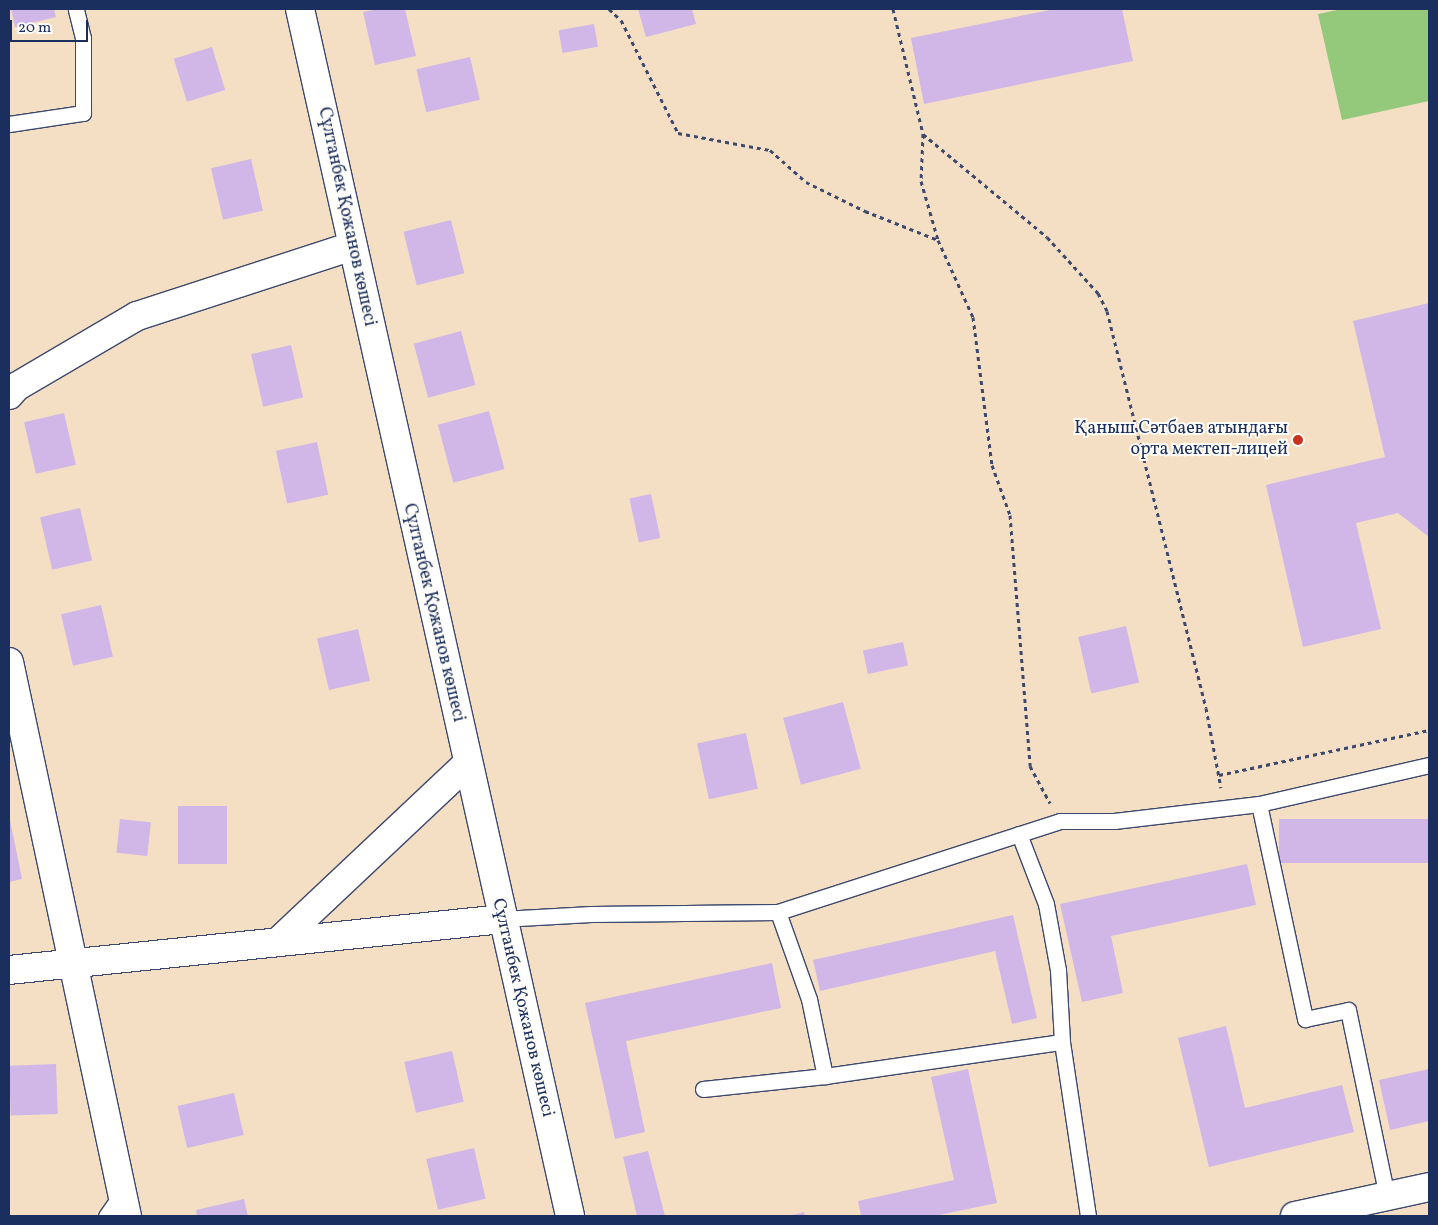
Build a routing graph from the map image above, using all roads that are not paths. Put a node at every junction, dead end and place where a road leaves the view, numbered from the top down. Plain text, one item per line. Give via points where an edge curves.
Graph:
1 (76, 9) edge
2 (300, 9) edge
3 (9, 124) edge
4 (352, 246) junction
5 (9, 395) edge
6 (9, 662) edge
7 (467, 764) junction
8 (1429, 765) edge
9 (1260, 804) junction
10 (1019, 834) junction
11 (778, 912) junction
12 (501, 919) junction
13 (278, 942) junction
14 (72, 964) junction
15 (9, 970) edge
16 (1062, 1042) junction
17 (825, 1076) junction
18 (703, 1089) dead end
19 (1429, 1187) edge
20 (1387, 1196) junction
21 (124, 1205) edge
22 (106, 1216) edge
23 (570, 1216) edge
24 (1088, 1216) edge
25 (1295, 1216) edge

1 - 3 lane via 83,38 83,113
2 - 4 street, Сұлтанбек Қожанов көшесі
4 - 5 street via 137,316 16,387
4 - 7 street, Сұлтанбек Қожанов көшесі
6 - 14 street
7 - 12 street, Сұлтанбек Қожанов көшесі
7 - 13 street
8 - 9 lane
9 - 10 lane via 1114,822 1060,822
9 - 20 lane via 1305,1019 1348,1010
10 - 11 lane
10 - 16 lane via 1046,904 1058,970
11 - 12 lane via 591,914
11 - 17 lane via 809,999
12 - 13 street
12 - 23 street, Сұлтанбек Қожанов көшесі
13 - 14 street
14 - 15 street
14 - 21 street
16 - 17 lane
16 - 24 lane
17 - 18 lane
19 - 20 street
20 - 25 street
21 - 22 lane

